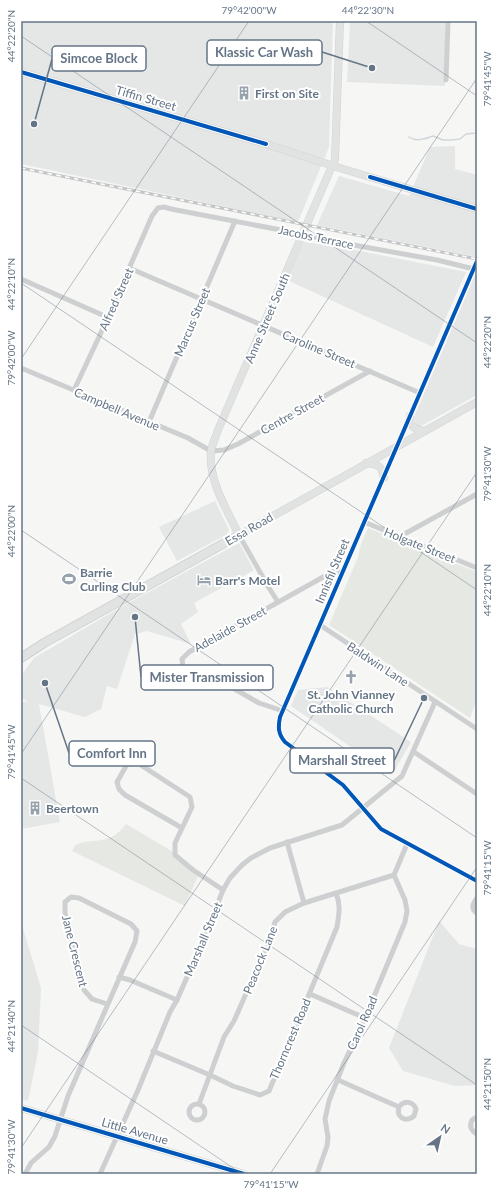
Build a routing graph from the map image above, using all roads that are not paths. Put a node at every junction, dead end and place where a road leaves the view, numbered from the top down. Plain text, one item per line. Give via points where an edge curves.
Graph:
1 (340, 21) edge
2 (448, 21) edge
3 (21, 72) edge
4 (446, 80) dead end
5 (333, 165) junction
6 (158, 208) joint
7 (477, 209) edge
8 (236, 221) junction
9 (302, 234) junction
10 (477, 261) edge
11 (129, 268) junction
12 (474, 269) junction
13 (21, 279) edge
14 (202, 299) junction
15 (107, 317) junction
16 (263, 326) junction
17 (21, 368) edge
18 (370, 371) junction
19 (74, 390) junction
20 (420, 393) junction
21 (477, 402) edge
22 (410, 416) junction
23 (149, 422) junction
24 (425, 431) junction
25 (398, 446) junction
26 (211, 451) junction
27 (366, 463) junction
28 (384, 478) junction
29 (477, 494) edge
30 (364, 522) junction
31 (239, 535) junction
32 (399, 537) junction
33 (477, 568) edge
34 (342, 573) junction
35 (278, 602) junction
36 (320, 625) junction
37 (21, 658) edge
38 (435, 702) junction
39 (283, 711) junction
40 (477, 729) edge
41 (414, 752) junction
42 (477, 794) edge
43 (363, 808) junction
44 (182, 828) junction
45 (287, 842) junction
46 (407, 844) junction
47 (394, 875) junction
48 (477, 881) edge
49 (223, 890) junction
50 (336, 893) junction
51 (477, 898) edge
52 (304, 903) junction
53 (477, 913) edge
54 (119, 977) junction
55 (310, 994) junction
56 (177, 1000) junction
57 (107, 1004) junction
58 (365, 1018) junction
59 (153, 1051) junction
60 (210, 1075) junction
61 (338, 1080) junction
62 (199, 1104) dead end
63 (399, 1107) dead end
64 (21, 1108) edge
65 (477, 1117) edge
66 (60, 1120) junction
67 (477, 1134) edge
68 (117, 1136) junction
69 (25, 1174) edge
70 (100, 1174) edge
71 (244, 1174) edge
72 (317, 1174) edge

1 - 5 street, Anne Street South
2 - 4 street
3 - 5 street, Tiffin Street
5 - 7 street, Tiffin Street
5 - 9 street, Anne Street South
6 - 8 street, Jacobs Terrace
6 - 11 street, Alfred Street
8 - 9 street, Jacobs Terrace
8 - 14 street, Marcus Street
9 - 12 street, Jacobs Terrace
9 - 16 street, Anne Street South
10 - 12 street, Innisfil Street
11 - 14 street, Caroline Street
11 - 15 street, Alfred Street
12 - 20 street, Innisfil Street
13 - 15 street
14 - 16 street, Caroline Street
14 - 23 street, Marcus Street
15 - 19 street, Alfred Street
16 - 18 street, Caroline Street
16 - 26 street, Anne Street South
17 - 19 street, Campbell Avenue
18 - 20 street, Caroline Street
18 - 26 street, Centre Street via 238,444 224,450
19 - 23 street, Campbell Avenue
20 - 22 street, Innisfil Street
21 - 24 street, Essa Road
22 - 24 street via 414,428
22 - 25 street, Innisfil Street
23 - 26 street, Campbell Avenue via 188,438
24 - 25 street, Essa Road
25 - 27 street, Essa Road
25 - 28 street, Innisfil Street
26 - 31 street, Anne Street South via 212,469 219,495
27 - 28 street via 379,466
27 - 31 street, Essa Road
28 - 30 street, Innisfil Street
29 - 32 street
30 - 32 street, Holgate Street
30 - 34 street, Innisfil Street
31 - 35 street, Anne Street South
31 - 37 main road, Essa Road
32 - 33 street, Holgate Street
34 - 35 street, Adelaide Street via 334,571
34 - 36 street, Innisfil Street
35 - 39 street, Adelaide Street via 188,652 182,658 183,667 193,673 233,688 259,704
36 - 38 street, Baldwin Lane
36 - 39 street, Innisfil Street
38 - 40 street, Baldwin Lane
38 - 41 street, Marshall Street
39 - 43 street, Innisfil Street via 278,727 282,738 344,785
41 - 42 street
41 - 43 street, Marshall Street via 402,776
43 - 45 street, Marshall Street via 338,827
43 - 46 street, Innisfil Street via 382,829
44 - 44 street via 192,806 190,797 136,762 129,761 117,782 119,789
44 - 49 street via 175,843 176,855
45 - 49 street, Marshall Street via 251,858 230,878
45 - 52 street
46 - 47 street
46 - 48 street, Innisfil Street
47 - 50 street, Peacock Lane
47 - 58 street, Carol Road via 407,911
49 - 56 street, Marshall Street
50 - 52 street, Peacock Lane
50 - 55 street, Thorncrest Road via 340,909 337,927
51 - 53 street via 473,907
52 - 60 street, Peacock Lane via 285,912 275,922 270,939 224,1038
54 - 56 street
54 - 57 street, Jane Crescent
54 - 57 street, Jane Crescent via 135,942 137,931 131,924 79,898 71,897 65,902 65,913 84,990 92,999
55 - 58 street
55 - 60 street, Thorncrest Road via 268,1091 260,1095
56 - 59 street, Marshall Street
57 - 66 street, Jane Crescent
58 - 61 street, Carol Road
59 - 60 street, Thorncrest Road
59 - 68 street, Marshall Street
60 - 62 street, Peacock Lane
61 - 63 street
61 - 72 street, Carol Road via 329,1101 325,1119 327,1146
64 - 66 street, Little Avenue
65 - 67 street via 472,1120 470,1126
66 - 68 street, Little Avenue
66 - 69 street, Jane Crescent via 49,1147 31,1164
68 - 70 street, Marshall Street
68 - 71 street, Little Avenue

